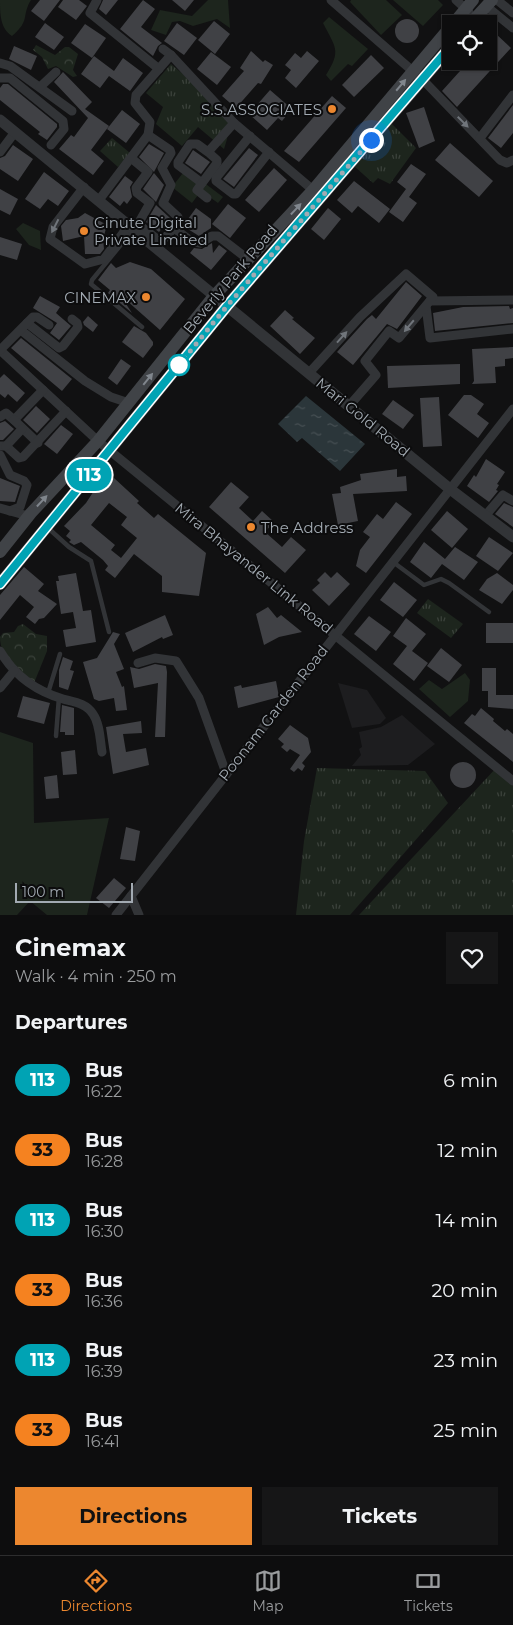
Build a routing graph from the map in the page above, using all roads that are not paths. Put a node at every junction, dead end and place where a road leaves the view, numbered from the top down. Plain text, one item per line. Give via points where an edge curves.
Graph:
1 (98, 0) edge
2 (331, 0) edge
3 (456, 0) edge
4 (492, 2) edge
5 (471, 13) edge
6 (513, 13) edge
7 (513, 28) edge
8 (442, 37) edge
9 (163, 49) dead end
10 (171, 55) junction
11 (442, 57) edge
12 (0, 63) edge
13 (159, 69) junction
14 (413, 70) junction
15 (56, 72) dead end
16 (0, 78) edge
17 (423, 80) junction
18 (40, 88) junction
19 (513, 95) edge
20 (72, 111) dead end
21 (0, 120) edge
22 (234, 123) junction
23 (15, 132) junction
24 (149, 136) junction
25 (250, 136) junction
26 (480, 138) junction
27 (51, 146) dead end
28 (0, 152) edge
29 (208, 152) junction
30 (269, 152) junction
31 (132, 159) junction
32 (513, 160) edge
33 (202, 183) junction
34 (84, 188) junction
35 (313, 190) junction
36 (207, 198) dead end
37 (99, 200) junction
38 (131, 227) junction
39 (174, 228) junction
40 (159, 245) junction
41 (248, 260) junction
42 (214, 296) junction
43 (513, 300) edge
44 (428, 304) junction
45 (227, 306) junction
46 (72, 319) dead end
47 (49, 325) dead end
48 (24, 327) junction
49 (142, 327) dead end
50 (513, 329) edge
51 (0, 350) edge
52 (309, 373) junction
53 (43, 390) junction
54 (129, 403) junction
55 (349, 406) junction
56 (513, 410) edge
57 (66, 412) junction
58 (0, 417) edge
59 (14, 420) junction
60 (22, 429) junction
61 (98, 442) junction
62 (38, 443) junction
63 (3, 446) edge
64 (110, 451) junction
65 (0, 455) edge
66 (450, 489) junction
67 (513, 501) edge
68 (0, 508) edge
69 (10, 511) junction
70 (28, 516) junction
71 (485, 516) junction
72 (46, 527) junction
73 (513, 537) edge
74 (0, 552) edge
75 (392, 562) junction
76 (0, 584) edge
77 (489, 612) dead end
78 (109, 632) dead end
79 (335, 634) junction
80 (0, 651) edge
81 (60, 654) dead end
82 (138, 663) dead end
83 (14, 671) junction
84 (0, 688) edge
85 (48, 693) junction
86 (59, 697) junction
87 (56, 736) dead end
88 (102, 752) dead end
89 (226, 773) junction
90 (513, 781) edge
91 (130, 896) junction
92 (116, 915) edge
93 (139, 915) edge

1 - 13 street via 90,13
2 - 14 street
3 - 5 street
4 - 5 main road, Beverly Park Road
4 - 6 street
4 - 7 street
8 - 14 main road, Beverly Park Road
9 - 10 street
10 - 13 street
10 - 22 street
11 - 17 main road, Beverly Park Road
12 - 18 street via 10,66
13 - 24 street via 136,95 135,103 150,122
14 - 17 street
35 -> 14 main road, Beverly Park Road
15 - 18 street
16 - 27 street via 10,78 63,121 64,129
17 -> 26 street
17 - 45 main road, Beverly Park Road
18 - 20 street
19 - 26 street
21 - 23 street, Mari Gold Road
22 - 25 street
22 - 29 street
23 - 28 street
23 - 34 street, Mari Gold Road
24 - 31 street
24 - 39 street via 171,153 162,168 171,185 163,203 178,217
25 - 30 street
25 - 30 street via 216,182 236,194
26 - 32 street via 500,160 508,163
29 - 33 street via 217,163
29 - 33 street via 197,144 190,144 178,162
30 - 35 street
31 - 37 street
31 - 40 street via 148,172 136,188 137,193 150,203 138,224
33 - 36 street via 197,190
34 - 37 street, Mari Gold Road
34 -> 38 street via 53,227 50,239 85,264 104,258
41 -> 35 main road, Beverly Park Road
37 - 38 street, Mari Gold Road
38 - 40 street, Mari Gold Road
38 - 49 lane via 91,284
39 - 40 street
39 - 41 street via 191,241 200,243 218,236
40 - 42 street, Mari Gold Road
41 - 42 main road, Beverly Park Road
42 - 45 street, Mari Gold Road
54 -> 42 main road, Beverly Park Road
43 - 44 street
44 - 50 street via 430,338
52 -> 44 street via 360,317 406,274 433,297
44 -> 55 street via 398,338 389,331 365,361 376,375
45 - 52 street, Mari Gold Road
45 - 64 main road, Beverly Park Road
46 - 48 street via 78,327 59,348
47 - 48 street via 36,317
48 - 51 street
48 - 54 street via 85,381 111,397
51 - 53 street, Mira Bhayander Link Road
52 - 55 street, Mari Gold Road
53 - 57 street, Mira Bhayander Link Road
53 - 59 street
54 - 61 main road, Beverly Park Road
55 - 66 street, Mari Gold Road
56 - 66 street, Poonam Garden Road
57 - 61 street, Mira Bhayander Link Road
57 - 62 street
58 - 59 street via 6,413
59 - 60 street
60 - 62 street
60 - 63 street
61 - 64 street, Mira Bhayander Link Road
70 -> 61 main road, Beverly Park Road
62 - 63 street via 19,458
64 - 72 main road, Beverly Park Road
64 - 79 street, Mira Bhayander Link Road
65 - 69 street via 10,475 27,485 20,507
66 - 71 street, Mari Gold Road
66 - 75 street, Poonam Garden Road
67 - 71 street via 502,495
68 - 69 street
69 - 70 street
70 - 74 main road, Beverly Park Road
71 - 73 street, Mari Gold Road
72 - 76 main road, Beverly Park Road
72 - 78 lane via 91,561
75 - 77 lane via 424,585 441,579 449,582
75 - 79 street, Poonam Garden Road
79 - 89 street, Poonam Garden Road
79 - 90 street, Mira Bhayander Link Road
80 - 83 street
81 - 85 lane
82 - 89 street via 155,658 176,661 199,698
83 - 84 street
83 - 85 street
85 - 86 street
86 - 87 lane
86 - 88 street via 78,702 93,714
89 - 91 street, Poonam Garden Road
91 - 92 street, Poonam Garden Road
91 - 93 street

